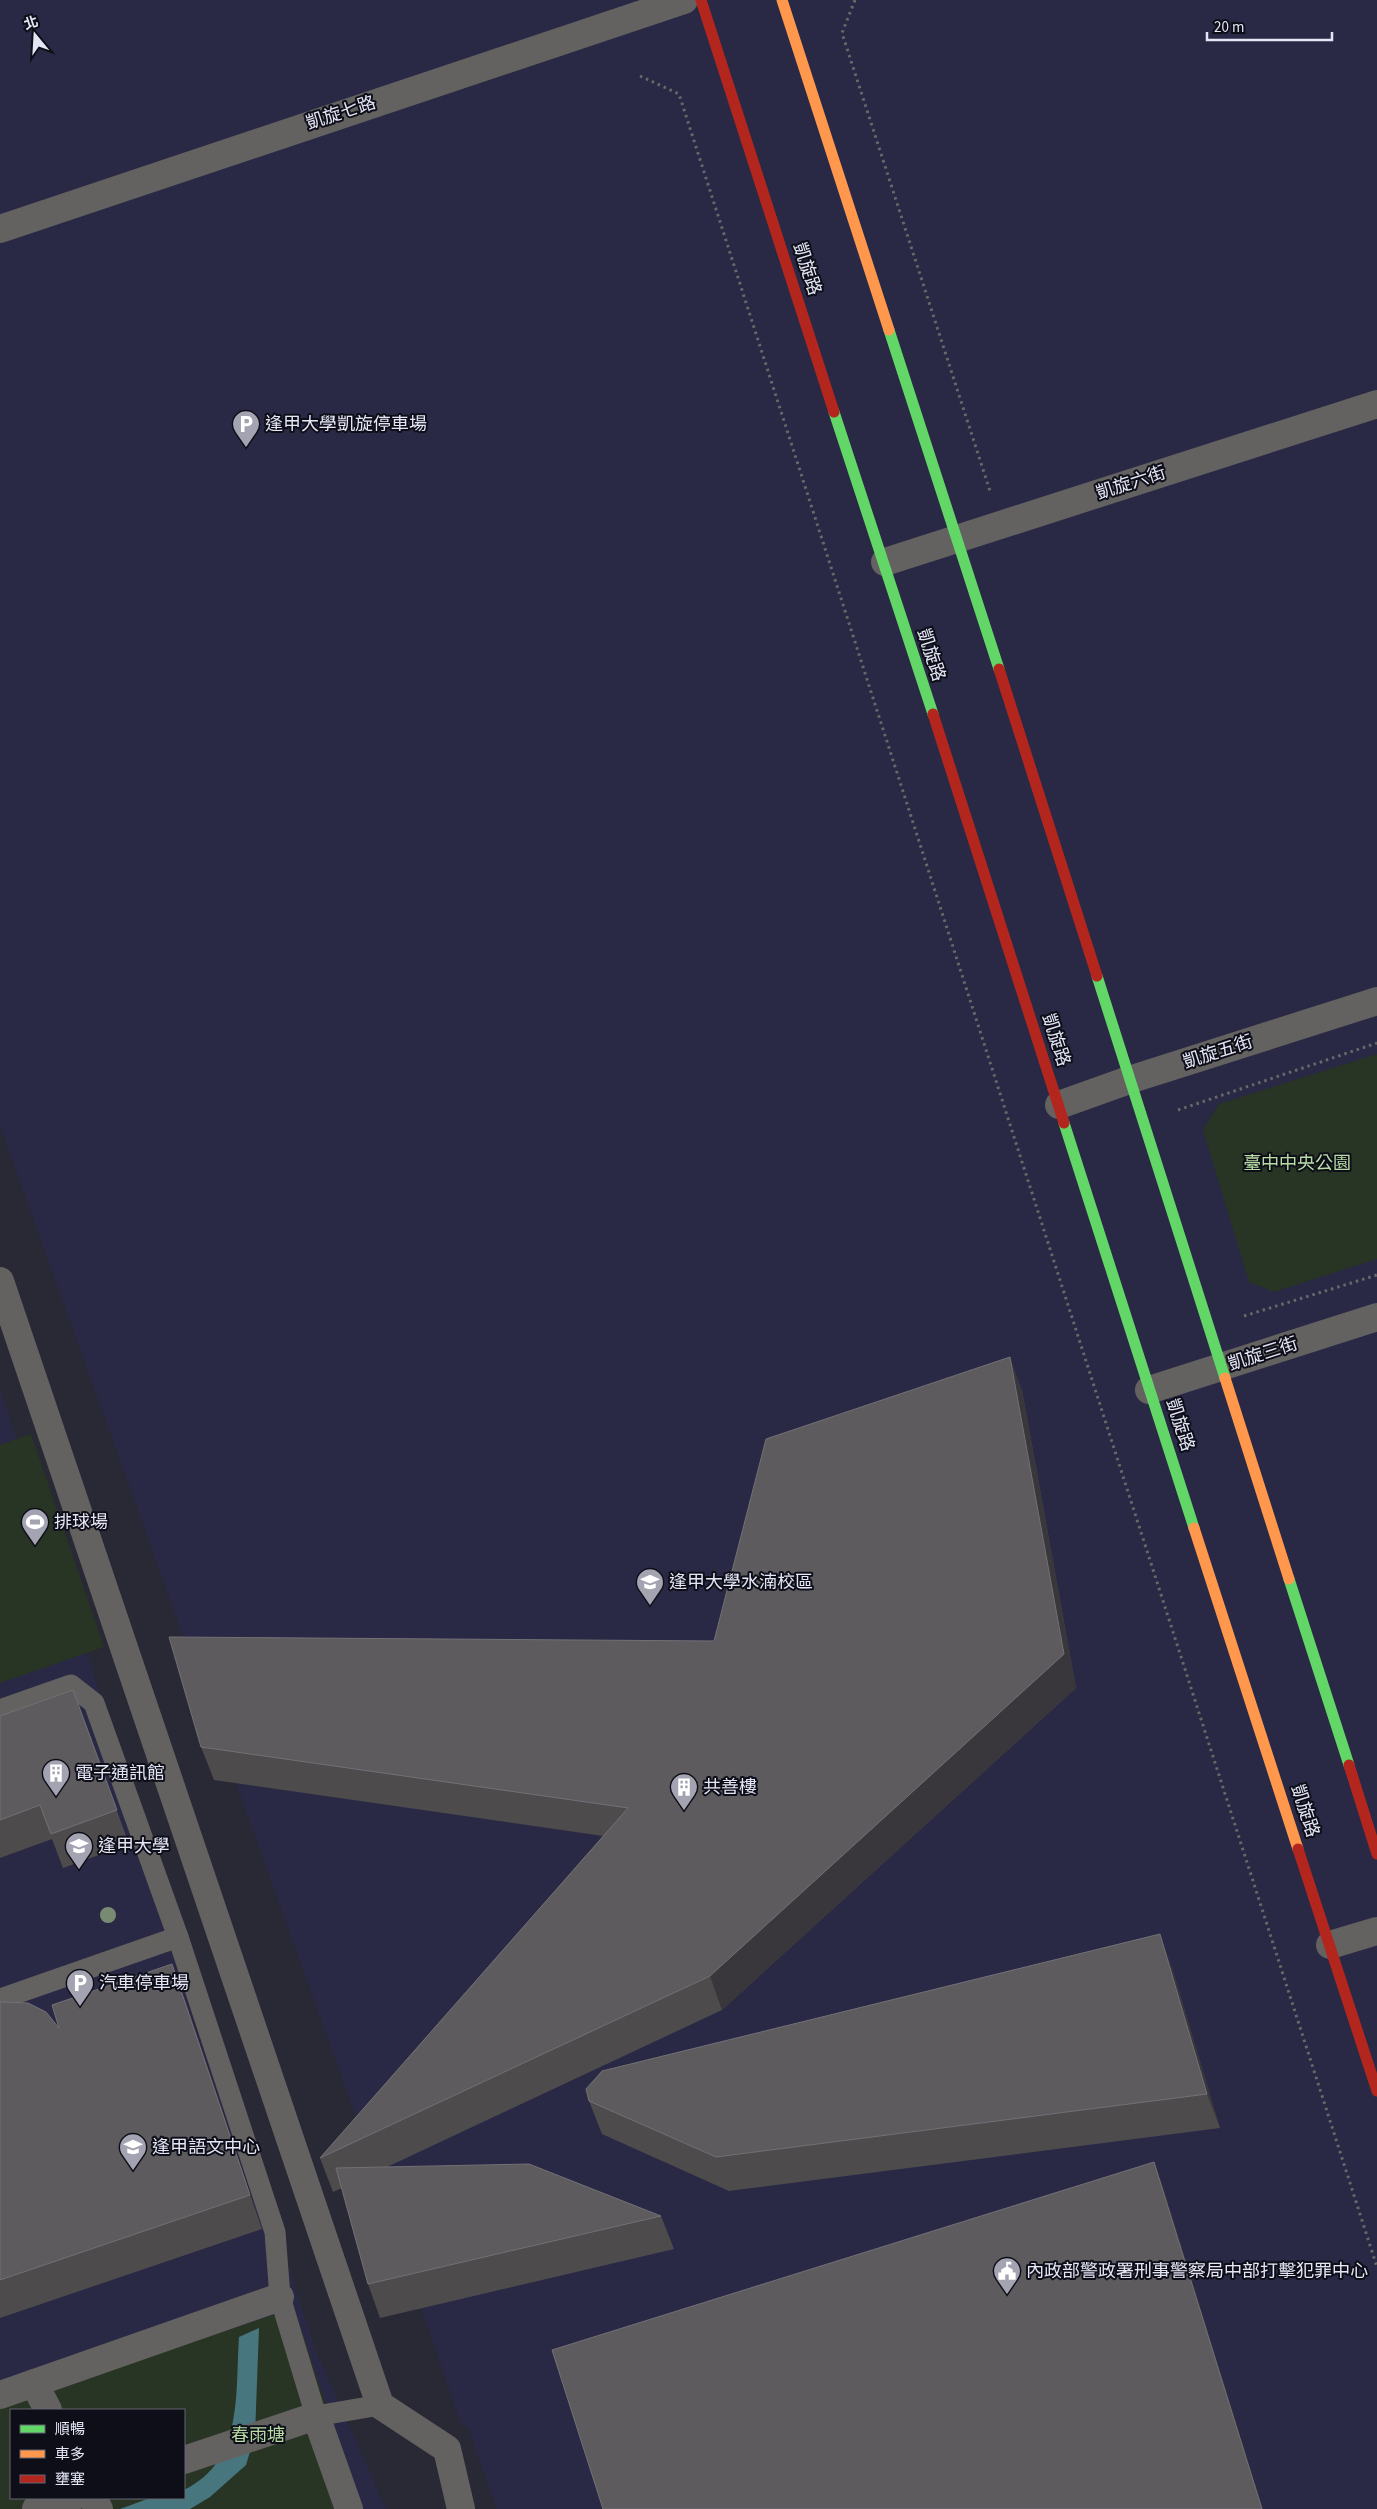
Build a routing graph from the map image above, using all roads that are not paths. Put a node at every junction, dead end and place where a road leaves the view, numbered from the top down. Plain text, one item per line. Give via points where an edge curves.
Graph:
1 (684, 0) edge
2 (701, 0) edge
3 (782, 0) edge
4 (0, 229) edge
5 (1377, 404) edge
6 (957, 539) junction
7 (885, 562) junction
8 (1377, 1001) edge
9 (1129, 1080) junction
10 (1059, 1105) junction
11 (0, 1281) edge
12 (1377, 1317) edge
13 (1221, 1368) junction
14 (1149, 1390) junction
15 (0, 1710) edge
16 (1377, 1854) edge
17 (1377, 1931) edge
18 (178, 1937) junction
19 (1330, 1945) junction
20 (0, 1999) edge
21 (1377, 2091) edge
22 (280, 2297) junction
23 (34, 2383) junction
24 (0, 2395) edge
25 (380, 2405) junction
26 (47, 2409) edge
27 (316, 2416) junction
28 (185, 2460) edge
29 (69, 2499) edge
30 (36, 2509) edge
31 (349, 2509) edge
32 (461, 2509) edge

1 - 4 street, 凱旋七路
2 - 7 street, 凱旋路
3 - 6 street
5 - 6 street, 凱旋六街
6 - 7 street, 凱旋六街
6 - 9 street
7 - 10 street, 凱旋路
8 - 9 street, 凱旋五街
9 - 10 street, 凱旋五街
9 - 13 street
10 - 14 street, 凱旋路
11 - 25 street
12 - 13 street, 凱旋三街
13 - 14 street, 凱旋三街
13 - 16 street
14 - 19 street, 凱旋路
15 - 18 lane via 71,1685 94,1703
17 - 19 street
18 - 20 lane
18 - 22 lane via 275,2232
19 - 21 street, 凱旋路
22 - 23 street
22 - 27 lane
23 - 24 street
23 - 26 street
25 - 27 lane
25 - 32 street via 447,2449
27 - 28 street
27 - 31 street
29 - 30 street

